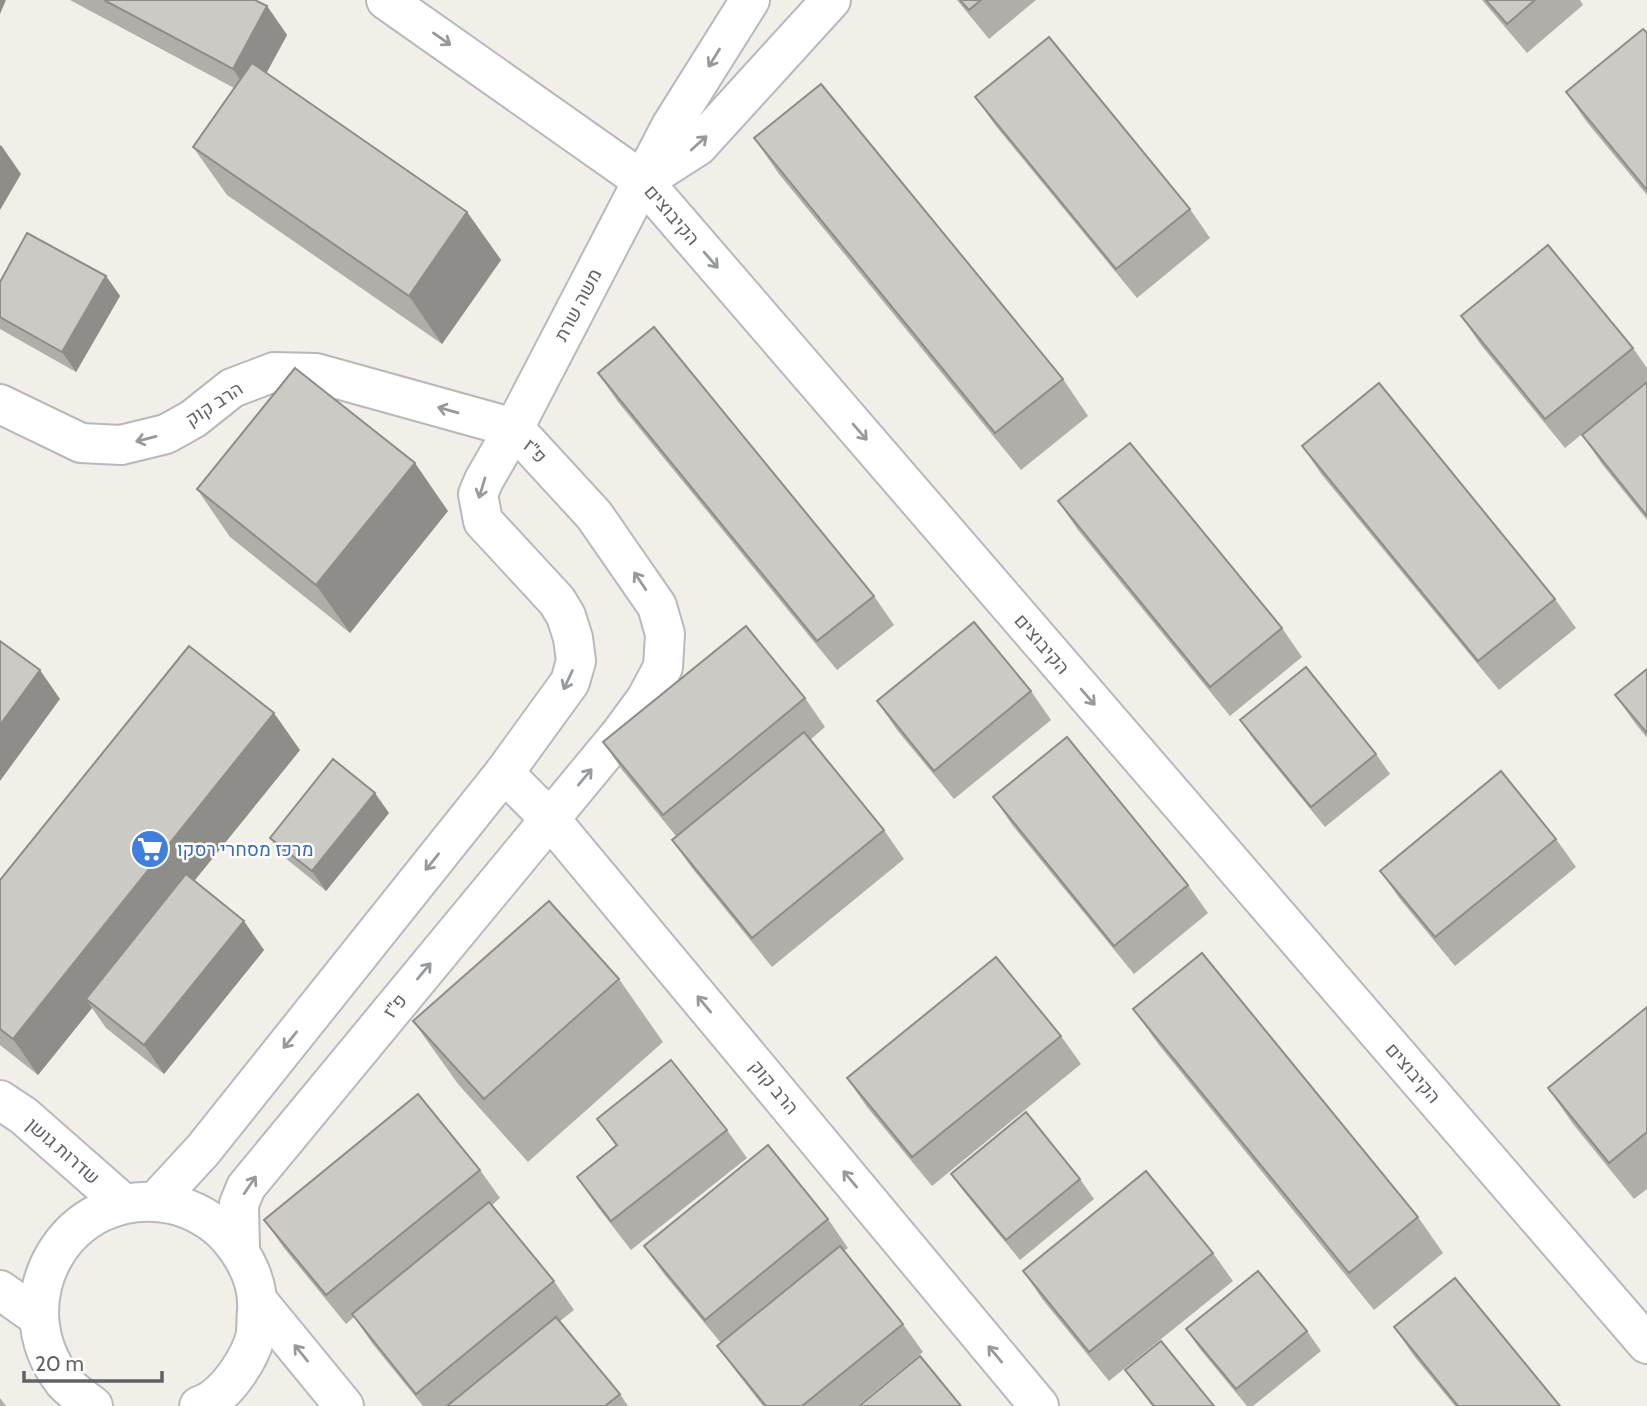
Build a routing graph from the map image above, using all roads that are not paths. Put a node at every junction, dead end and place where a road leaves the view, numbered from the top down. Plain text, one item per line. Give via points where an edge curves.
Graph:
1 (386, 0) edge
2 (750, 0) edge
3 (831, 0) edge
4 (643, 181) junction
5 (0, 404) edge
6 (514, 428) junction
7 (504, 773) junction
8 (550, 819) junction
9 (0, 1100) edge
10 (140, 1203) junction
11 (240, 1250) junction
12 (0, 1290) edge
13 (257, 1300) junction
14 (38, 1317) junction
15 (1647, 1345) edge
16 (93, 1406) edge
17 (199, 1406) edge
18 (344, 1406) edge
19 (1039, 1406) edge

1 -> 4 street, הקיבוצים
2 -> 4 street, משה שרת
4 -> 3 street, משה שרת via 698,146
4 - 6 street, משה שרת
4 -> 15 street, הקיבוצים
6 -> 5 street, הרב קוק via 316,373 274,372 232,388 166,434 121,445 81,443
6 -> 7 street, פ"ז via 478,494 480,510 484,521 566,616 576,661 570,682
8 -> 6 street, פ"ז via 646,699 663,667 665,634 657,606 594,515
7 - 8 street, הרב קוק
7 -> 10 street, פ"ז via 203,1150
11 -> 8 street, פ"ז via 239,1205 246,1187
19 -> 8 street, הרב קוק
9 - 10 street, שדרות גושן
10 - 11 street via 180,1206 202,1215
10 - 14 street via 95,1215 71,1234 52,1258 41,1286
11 - 13 street
12 - 14 street
13 - 17 street via 255,1338 240,1371 214,1399
18 -> 13 street
14 - 16 street via 46,1352 65,1384

